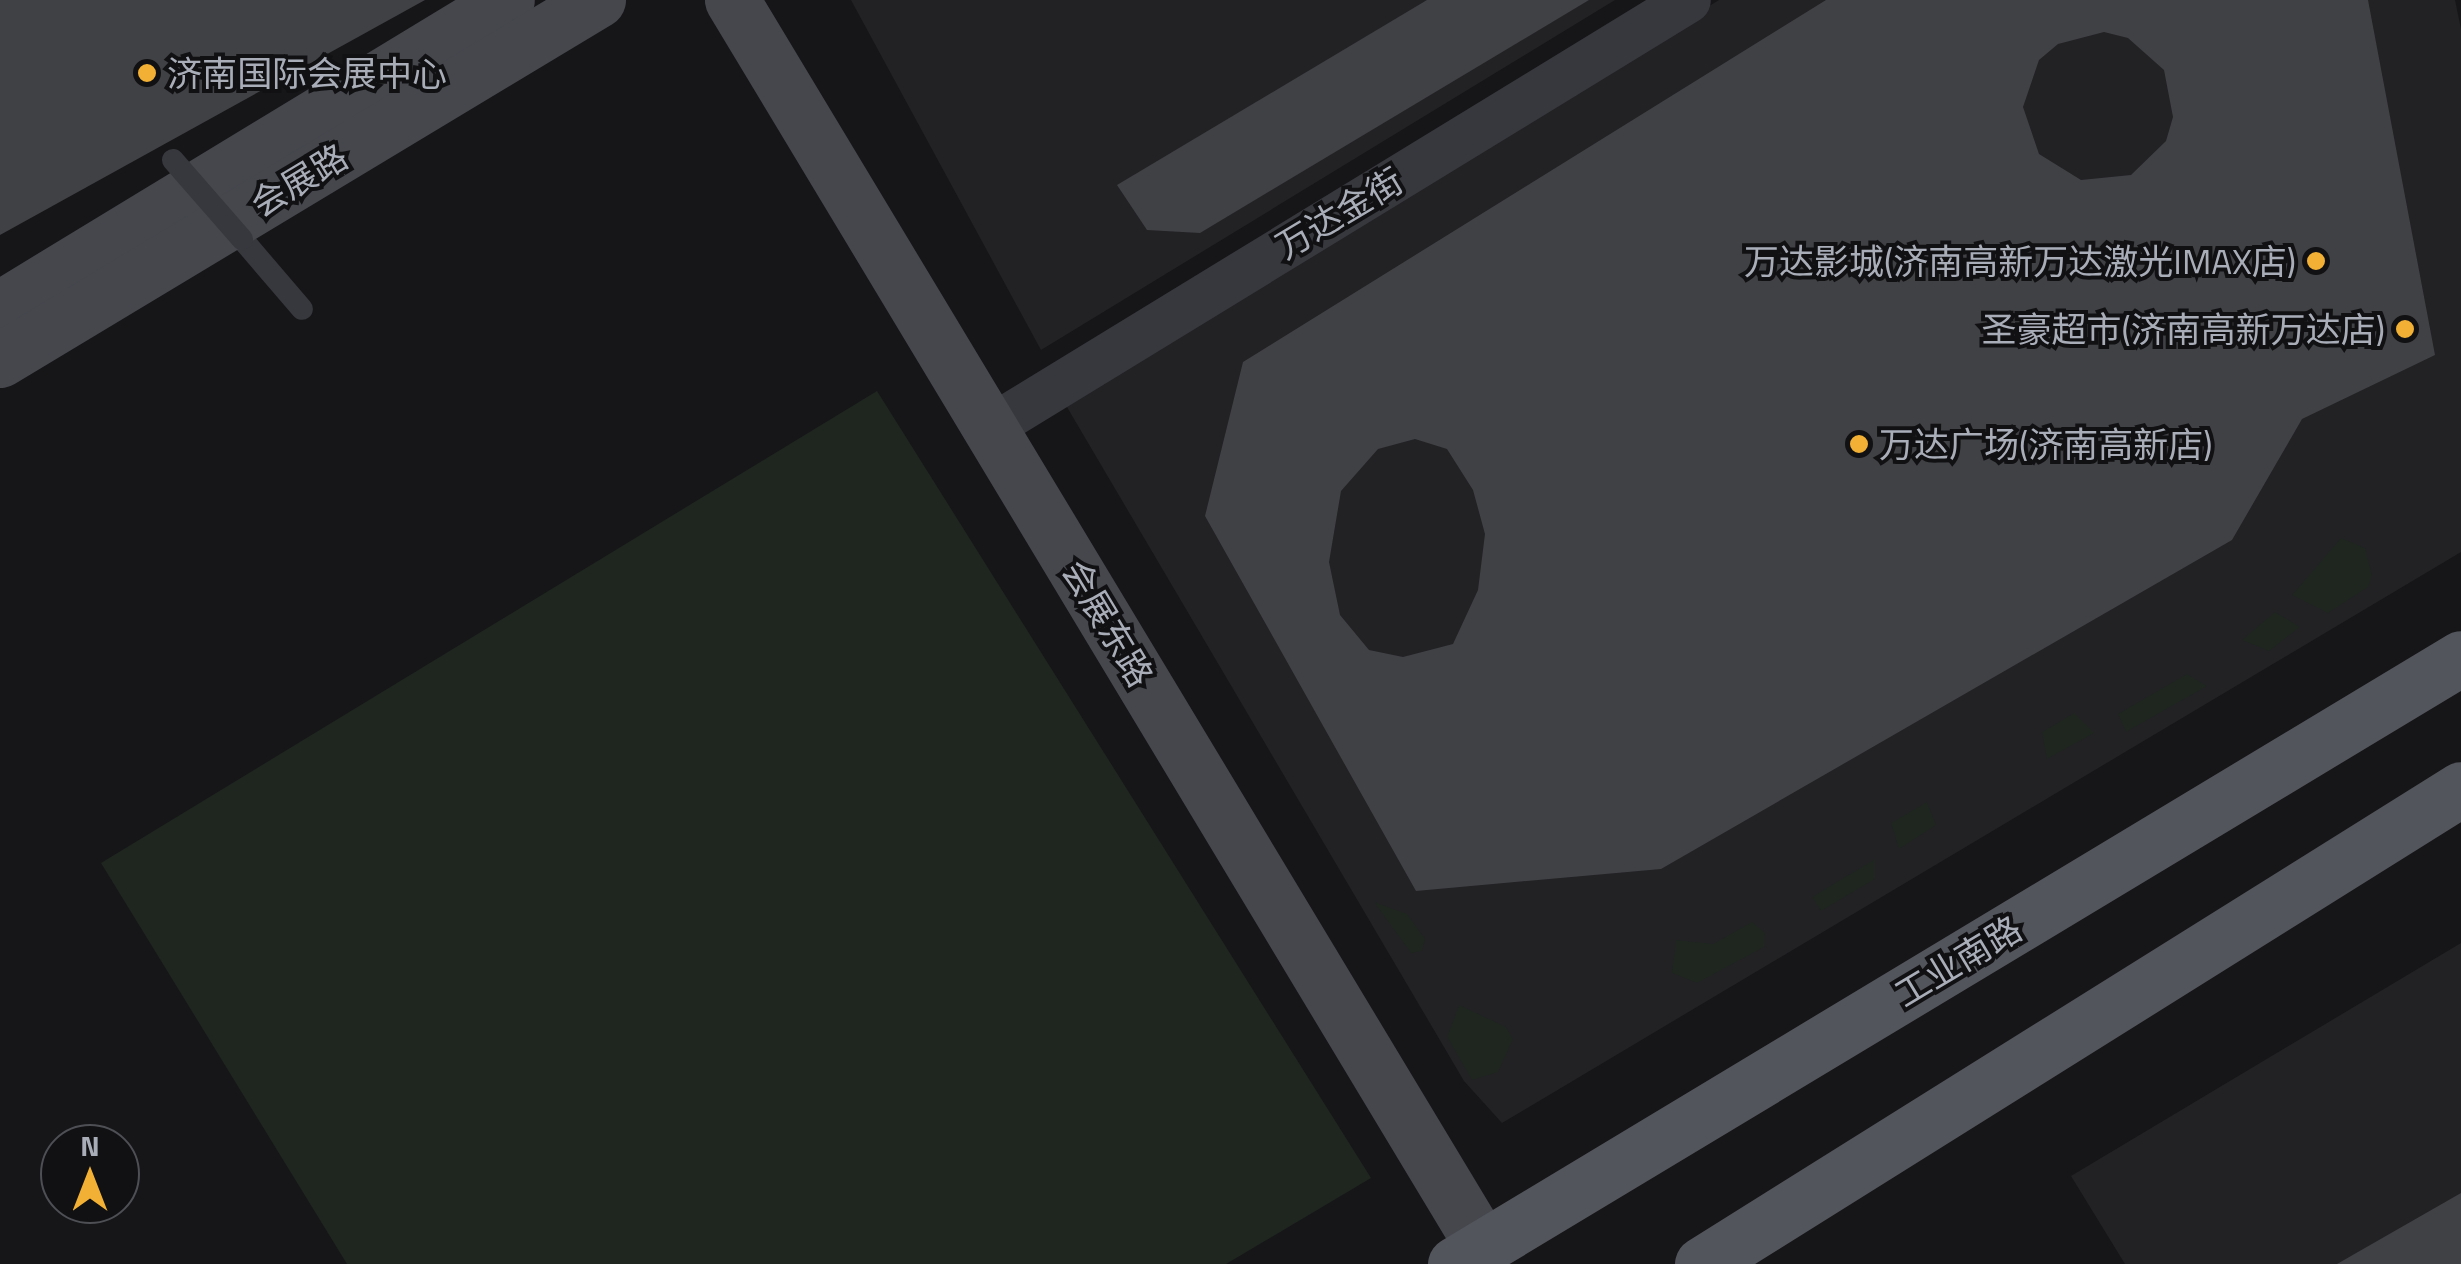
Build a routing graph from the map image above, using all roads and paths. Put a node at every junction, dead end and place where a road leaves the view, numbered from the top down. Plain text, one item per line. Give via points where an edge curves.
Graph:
1 (507, 0) edge
2 (598, 0) edge
3 (732, 0) edge
4 (1688, 0) edge
5 (167, 153) dead end
6 (0, 308) edge
7 (302, 309) dead end
8 (0, 360) edge
9 (990, 427) junction
10 (2461, 658) edge
11 (2461, 788) edge
12 (1469, 1256) edge
13 (1702, 1264) edge

1 - 6 street, 会展路
2 - 8 street, 会展路
3 - 9 street, 会展东路
4 - 9 street, 万达金街
5 - 7 lane, bridge
9 - 12 street, 会展东路
10 - 12 main road, 工业南路
11 - 13 main road

